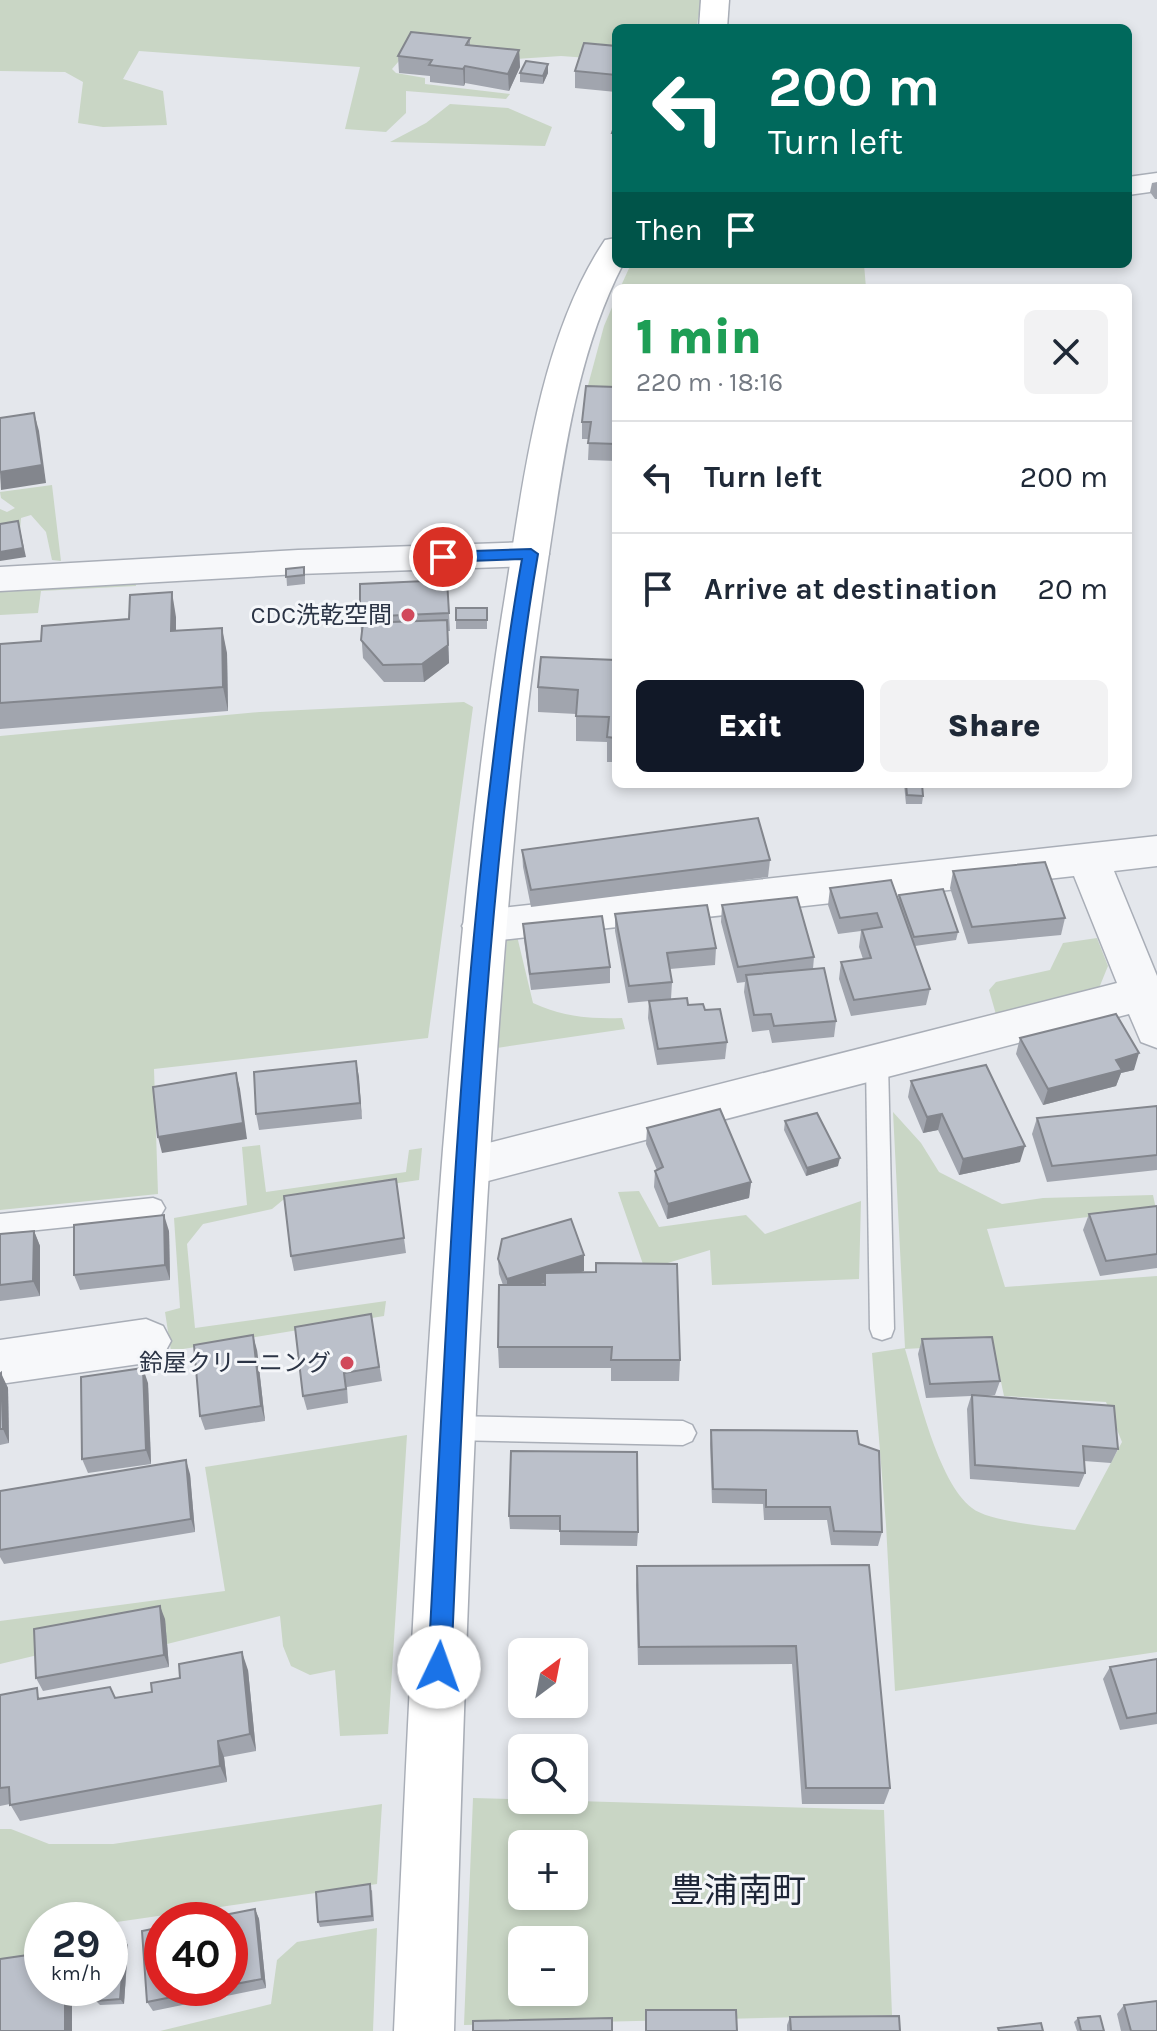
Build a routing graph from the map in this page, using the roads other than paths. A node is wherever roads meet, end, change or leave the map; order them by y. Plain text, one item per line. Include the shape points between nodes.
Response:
1 (715, 0) edge
2 (713, 24) edge
3 (1157, 182) edge
4 (1132, 185) edge
5 (612, 256) edge
6 (531, 554) junction
7 (0, 579) edge
8 (1157, 851) edge
9 (1089, 860) junction
10 (483, 926) junction
11 (1149, 1012) edge
12 (877, 1062) junction
13 (465, 1168) junction
14 (153, 1208) dead end
15 (0, 1224) edge
16 (882, 1329) dead end
17 (146, 1341) dead end
18 (0, 1362) edge
19 (452, 1428) junction
20 (683, 1433) dead end
21 (424, 2031) edge

1 - 2 street
3 - 4 street
5 - 6 street via 583,318 556,404
6 - 7 street
6 - 10 street via 515,638
8 - 9 street
9 - 10 street
9 - 11 street
10 - 13 street
11 - 12 street
12 - 13 street
12 - 16 lane
13 - 19 street
14 - 15 lane
17 - 18 street
19 - 20 lane
19 - 21 street

